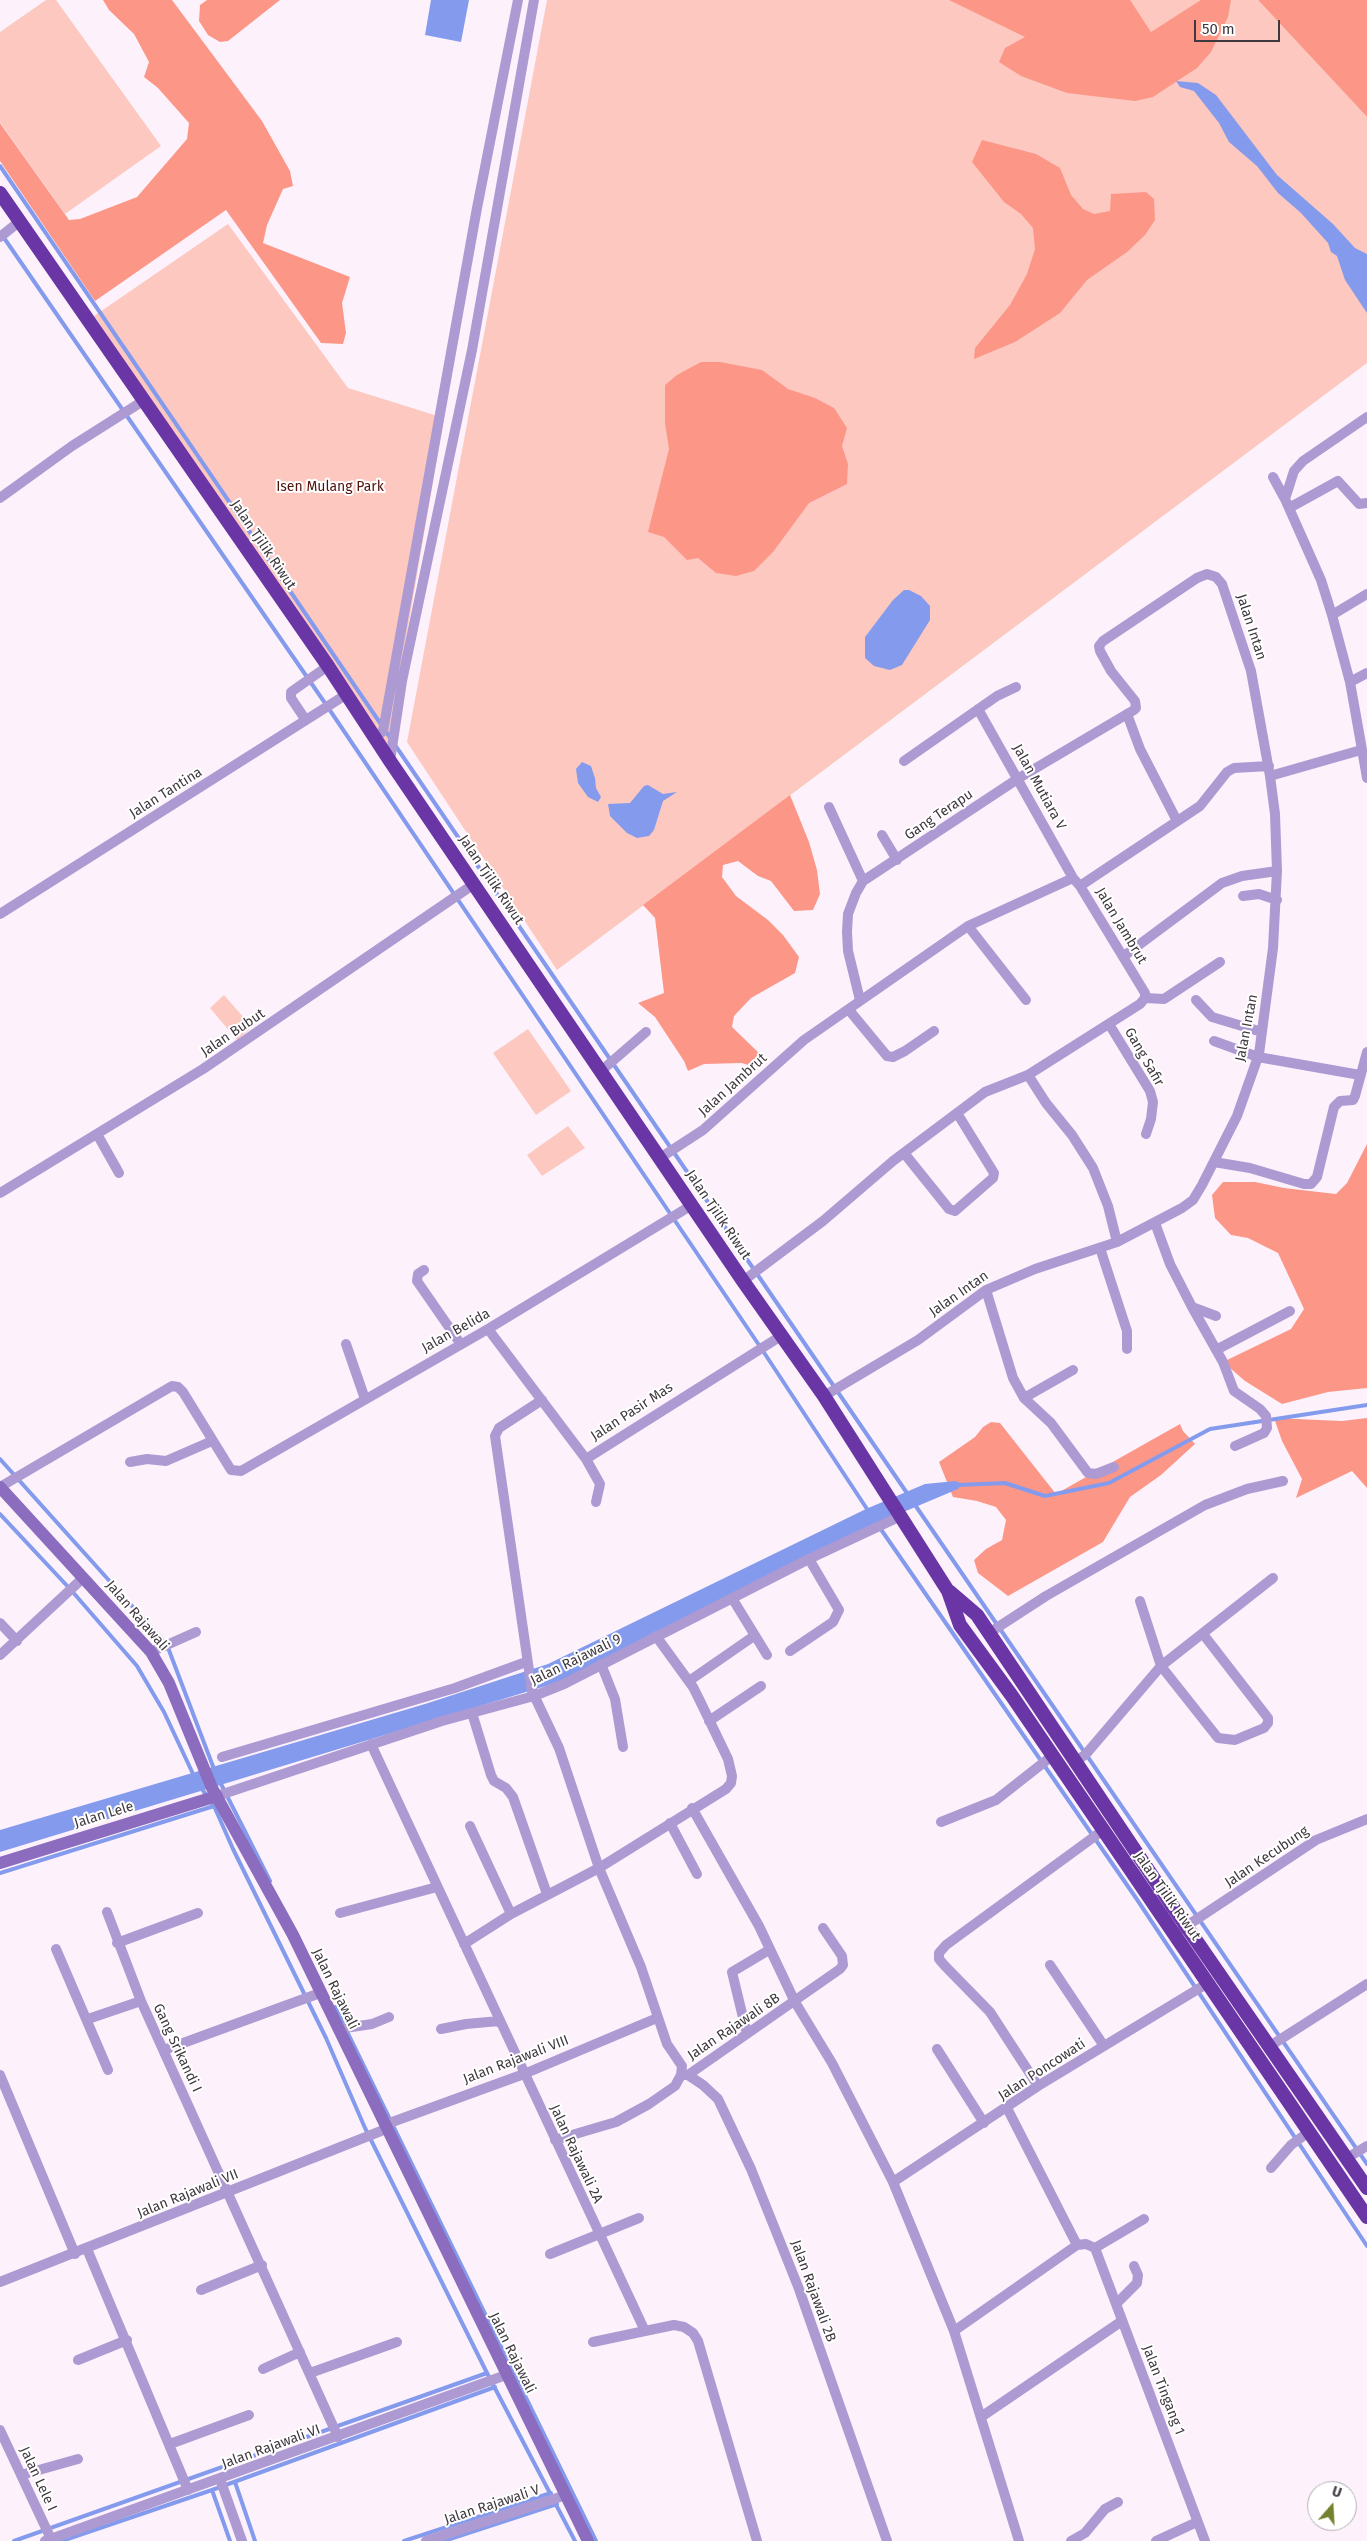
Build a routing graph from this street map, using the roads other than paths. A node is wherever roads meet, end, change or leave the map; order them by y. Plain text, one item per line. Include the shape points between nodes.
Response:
1 (518, 0) edge
2 (534, 0) edge
3 (0, 192) edge
4 (20, 221) junction
5 (0, 237) edge
6 (143, 401) junction
7 (1367, 417) edge
8 (1273, 477) dead end
9 (0, 498) edge
10 (1287, 503) junction
11 (1367, 503) edge
12 (1367, 594) edge
13 (1332, 615) junction
14 (328, 666) junction
15 (1367, 673) edge
16 (1350, 682) junction
17 (1016, 687) dead end
18 (347, 694) junction
19 (1136, 708) joint
20 (978, 709) junction
21 (1127, 714) junction
22 (305, 719) junction
23 (376, 738) junction
24 (1361, 750) junction
25 (390, 761) junction
26 (904, 761) dead end
27 (1270, 771) junction
28 (1019, 778) junction
29 (1367, 778) edge
30 (828, 808) dead end
31 (1177, 822) junction
32 (882, 835) dead end
33 (897, 860) junction
34 (1277, 871) junction
35 (863, 881) junction
36 (1077, 882) junction
37 (474, 884) junction
38 (1243, 896) dead end
39 (1277, 900) junction
40 (0, 914) edge
41 (968, 926) junction
42 (1124, 956) junction
43 (1220, 962) dead end
44 (1145, 998) junction
45 (860, 1000) junction
46 (1026, 1000) dead end
47 (1196, 1000) dead end
48 (849, 1010) junction
49 (1109, 1024) junction
50 (934, 1031) dead end
51 (646, 1032) dead end
52 (1262, 1032) junction
53 (1214, 1041) dead end
54 (1367, 1052) edge
55 (1258, 1057) junction
56 (601, 1071) junction
57 (1028, 1074) junction
58 (1360, 1075) junction
59 (958, 1113) junction
60 (97, 1134) junction
61 (1146, 1134) dead end
62 (904, 1153) junction
63 (660, 1158) junction
64 (1214, 1162) junction
65 (120, 1173) dead end
66 (0, 1193) edge
67 (692, 1206) junction
68 (1155, 1223) junction
69 (1117, 1242) junction
70 (1100, 1248) junction
71 (424, 1270) dead end
72 (743, 1281) junction
73 (986, 1290) junction
74 (1192, 1307) junction
75 (1290, 1311) dead end
76 (1216, 1316) dead end
77 (488, 1329) junction
78 (781, 1336) junction
79 (460, 1343) junction
80 (346, 1344) dead end
81 (1127, 1350) dead end
82 (1216, 1350) junction
83 (1073, 1370) dead end
84 (824, 1396) junction
85 (1024, 1398) junction
86 (365, 1399) junction
87 (542, 1400) junction
88 (212, 1441) junction
89 (1235, 1446) dead end
90 (586, 1459) junction
91 (130, 1462) dead end
92 (1114, 1467) dead end
93 (1283, 1481) dead end
94 (0, 1487) edge
95 (596, 1502) dead end
96 (901, 1516) junction
97 (809, 1559) junction
98 (83, 1578) junction
99 (1273, 1578) dead end
100 (948, 1591) junction
101 (732, 1598) junction
102 (1140, 1601) dead end
103 (0, 1623) edge
104 (196, 1632) dead end
105 (989, 1633) junction
106 (1203, 1634) junction
107 (656, 1636) junction
108 (754, 1636) junction
109 (16, 1641) junction
110 (790, 1651) dead end
111 (151, 1652) junction
112 (0, 1655) edge
113 (767, 1655) dead end
114 (601, 1664) junction
115 (527, 1666) junction
116 (1161, 1666) junction
117 (688, 1681) junction
118 (761, 1686) dead end
119 (533, 1694) junction
120 (472, 1713) junction
121 (709, 1721) junction
122 (371, 1744) junction
123 (623, 1747) dead end
124 (1052, 1756) junction
125 (222, 1757) dead end
126 (1075, 1762) junction
127 (215, 1792) junction
128 (692, 1808) junction
129 (1367, 1819) edge
130 (941, 1822) dead end
131 (670, 1823) junction
132 (470, 1826) dead end
133 (1102, 1831) junction
134 (0, 1863) edge
135 (599, 1868) junction
136 (696, 1874) dead end
137 (437, 1887) junction
138 (547, 1894) junction
139 (107, 1912) dead end
140 (198, 1913) dead end
141 (340, 1913) dead end
142 (511, 1914) junction
143 (1188, 1926) junction
144 (823, 1928) dead end
145 (1173, 1934) junction
146 (117, 1943) junction
147 (464, 1944) junction
148 (56, 1948) dead end
149 (769, 1950) junction
150 (1050, 1965) dead end
151 (1208, 1984) junction
152 (1367, 1984) edge
153 (311, 1996) junction
154 (141, 2001) junction
155 (795, 2002) junction
156 (390, 2017) dead end
157 (657, 2018) junction
158 (88, 2019) junction
159 (500, 2023) junction
160 (338, 2029) junction
161 (441, 2029) dead end
162 (747, 2034) junction
163 (1104, 2046) junction
164 (1270, 2046) junction
165 (937, 2049) dead end
166 (164, 2050) junction
167 (108, 2070) dead end
168 (524, 2074) junction
169 (0, 2075) edge
170 (684, 2075) junction
171 (1038, 2086) junction
172 (1007, 2108) junction
173 (984, 2123) junction
174 (385, 2127) junction
175 (1310, 2131) junction
176 (555, 2140) junction
177 (1367, 2146) edge
178 (1347, 2158) junction
179 (1272, 2168) dead end
180 (892, 2182) junction
181 (1367, 2188) edge
182 (228, 2193) junction
183 (1367, 2216) edge
184 (639, 2218) dead end
185 (1144, 2220) dead end
186 (599, 2235) junction
187 (1077, 2245) junction
188 (1095, 2248) junction
189 (87, 2249) junction
190 (75, 2254) junction
191 (550, 2254) dead end
192 (262, 2264) junction
193 (1134, 2266) dead end
194 (0, 2282) edge
195 (201, 2290) dead end
196 (1116, 2304) junction
197 (1122, 2320) junction
198 (645, 2331) junction
199 (954, 2331) junction
200 (126, 2340) junction
201 (397, 2342) dead end
202 (593, 2342) dead end
203 (300, 2352) junction
204 (78, 2360) dead end
205 (263, 2369) dead end
206 (310, 2373) junction
207 (497, 2379) junction
208 (249, 2415) dead end
209 (981, 2417) junction
210 (0, 2430) edge
211 (338, 2437) junction
212 (170, 2444) junction
213 (78, 2459) dead end
214 (22, 2475) junction
215 (220, 2480) junction
216 (188, 2490) junction
217 (558, 2498) junction
218 (1118, 2502) dead end
219 (1197, 2522) junction
220 (48, 2540) edge
221 (242, 2541) edge
222 (426, 2541) edge
223 (588, 2541) edge
224 (757, 2541) edge
225 (887, 2541) edge
226 (1020, 2541) edge
227 (1072, 2541) edge
228 (1156, 2541) edge
229 (1205, 2541) edge

1 - 23 street via 477,208 383,731
2 - 25 street via 472,350 402,681
3 - 4 highway, Jalan Tjilik Riwut
4 - 5 street
4 - 6 highway, Jalan Tjilik Riwut
6 - 9 street via 72,446
6 - 14 highway, Jalan Tjilik Riwut
7 - 10 street via 1304,460 1294,471
8 - 10 street
10 - 11 street via 1338,482 1359,504
10 - 13 street via 1321,580
12 - 13 street
13 - 16 street
14 - 18 highway, Jalan Tjilik Riwut
14 - 22 street via 292,692 291,698
15 - 16 street
16 - 24 street
17 - 20 street
18 - 22 street, Jalan Tantina
18 - 23 highway, Jalan Tjilik Riwut
19 - 21 street, Gang Terapu
19 - 27 street, Jalan Intan via 1135,701 1100,651 1103,641 1197,578 1207,574 1216,577 1222,584 1251,671
20 - 26 street
20 - 28 street, Jalan Mutiara V
21 - 28 street, Gang Terapu
21 - 31 street via 1140,749
22 - 40 street, Jalan Tantina
23 - 25 highway, Jalan Tjilik Riwut
24 - 27 street
24 - 29 street
25 - 37 highway, Jalan Tjilik Riwut
27 - 31 street via 1234,768 1227,772 1200,806
27 - 34 street, Jalan Intan
28 - 33 street, Gang Terapu
28 - 36 street, Jalan Mutiara V
30 - 35 street
31 - 36 street
32 - 33 street
33 - 35 street, Gang Terapu
34 - 39 street, Jalan Intan
34 - 42 street via 1242,876 1222,883
35 - 45 street via 848,914 847,932 848,951
36 - 41 street, Jalan Jambrut
36 - 42 street, Jalan Jambrut
37 - 56 highway, Jalan Tjilik Riwut
37 - 60 street, Jalan Bubut via 203,1070
38 - 39 street via 1259,894
39 - 52 street, Jalan Intan
41 - 45 street, Jalan Jambrut
41 - 46 street
42 - 44 street, Jalan Jambrut
43 - 44 street via 1164,999
44 - 49 street via 1130,1012
45 - 48 street, Jalan Jambrut
47 - 52 street via 1212,1017
48 - 50 street via 887,1056 893,1057
48 - 63 street, Jalan Jambrut via 804,1040 703,1130
49 - 57 street
49 - 61 street, Gang Safir via 1150,1091 1152,1110
51 - 56 street
52 - 55 street, Jalan Intan
53 - 55 street
54 - 58 street
55 - 58 street
55 - 64 street, Jalan Intan via 1237,1116
56 - 63 highway, Jalan Tjilik Riwut
57 - 59 street via 985,1092
57 - 69 street via 1093,1168 1108,1206
58 - 64 street via 1353,1100 1340,1100 1334,1107 1317,1177 1312,1184
59 - 62 street
59 - 62 street via 994,1173 993,1178 955,1211 949,1209
60 - 65 street
60 - 66 street, Jalan Bubut
62 - 72 street via 823,1221
63 - 67 highway, Jalan Tjilik Riwut
64 - 68 street, Jalan Intan via 1192,1200
67 - 72 highway, Jalan Tjilik Riwut
67 - 77 street, Jalan Belida
68 - 69 street, Jalan Intan
68 - 74 street via 1170,1264
69 - 70 street, Jalan Intan
70 - 73 street, Jalan Intan via 1035,1269
70 - 81 street via 1127,1331
71 - 79 street via 418,1274 417,1281
72 - 78 highway, Jalan Tjilik Riwut
73 - 84 street, Jalan Intan via 918,1340
73 - 85 street via 1013,1378
74 - 76 street
74 - 82 street
75 - 82 street
77 - 79 street, Jalan Belida
77 - 87 street, Jalan Pasir Mas
78 - 84 highway, Jalan Tjilik Riwut
78 - 90 street, Jalan Pasir Mas
79 - 86 street, Jalan Belida
80 - 86 street
82 - 89 street via 1237,1395 1260,1408 1267,1419 1264,1433
83 - 85 street
84 - 96 highway, Jalan Tjilik Riwut
85 - 92 street via 1051,1423 1088,1473 1096,1474
86 - 88 street, Jalan Belida via 241,1471 231,1470
87 - 90 street, Jalan Pasir Mas
87 - 115 street via 498,1428 495,1436
88 - 91 street via 166,1461 147,1459
88 - 94 street via 180,1389 169,1386
90 - 95 street via 600,1484
93 - 105 street via 1247,1489 1205,1505 1046,1596
94 - 98 main road, Jalan Rajawali
96 - 97 street, Jalan Rajawali 9
96 - 100 highway, Jalan Tjilik Riwut
97 - 101 street, Jalan Rajawali 9
97 - 110 street via 839,1610 833,1622
98 - 109 street
98 - 111 main road, Jalan Rajawali
99 - 106 street
100 - 105 highway, Jalan Tjilik Riwut via 977,1615
100 - 124 highway, Jalan Tjilik Riwut via 960,1625
101 - 107 street, Jalan Rajawali 9
101 - 108 street
102 - 116 street
103 - 109 street
104 - 111 street
105 - 126 highway, Jalan Tjilik Riwut
106 - 116 street
106 - 116 street via 1268,1718 1264,1728 1235,1740 1218,1738
107 - 114 street, Jalan Rajawali 9
107 - 117 street
108 - 113 street
108 - 117 street
109 - 112 street
111 - 127 main road, Jalan Rajawali via 170,1683
114 - 119 street, Jalan Rajawali 9
114 - 123 street via 615,1699
115 - 119 street
115 - 125 street
116 - 126 street via 1086,1754
117 - 121 street
118 - 121 street
119 - 120 street, Jalan Rajawali 9
119 - 135 street via 559,1748
120 - 122 street, Jalan Rajawali 9
120 - 138 street via 494,1781 513,1797
121 - 128 street via 728,1759 732,1776 726,1789
122 - 127 street, Jalan Rajawali 9
122 - 137 street, Jalan Rajawali 2A
124 - 130 street via 996,1800
124 - 133 highway, Jalan Tjilik Riwut
126 - 143 highway, Jalan Tjilik Riwut
127 - 134 main road, Jalan Lele
127 - 153 main road, Jalan Rajawali via 293,1935
128 - 131 street
128 - 149 street via 759,1926
129 - 143 street, Jalan Kecubung via 1316,1840
131 - 135 street
131 - 136 street
132 - 142 street
133 - 145 highway, Jalan Tjilik Riwut
133 - 171 street via 939,1953 939,1959 945,1966 990,2012
135 - 138 street
135 - 157 street via 641,1967
137 - 141 street
137 - 147 street, Jalan Rajawali 2A
138 - 142 street
139 - 146 street, Gang Srikandi I
140 - 146 street
142 - 147 street
143 - 145 street, Jalan Kecubung
143 - 164 highway, Jalan Tjilik Riwut
144 - 155 street, Jalan Rajawali 8B via 842,1956 843,1965
145 - 151 highway, Jalan Tjilik Riwut
146 - 154 street, Gang Srikandi I
147 - 159 street, Jalan Rajawali 2A
148 - 158 street
149 - 155 street
149 - 162 street via 732,1972
150 - 163 street
151 - 163 street, Jalan Poncowati
151 - 175 highway, Jalan Tjilik Riwut
152 - 164 street
153 - 160 main road, Jalan Rajawali
153 - 166 street
154 - 158 street
154 - 166 street, Gang Srikandi I
155 - 162 street, Jalan Rajawali 8B
155 - 180 street via 832,2063
156 - 160 street via 372,2024
157 - 168 street, Jalan Rajawali VIII
157 - 170 street
158 - 167 street
159 - 161 street
159 - 168 street, Jalan Rajawali 2A
160 - 174 main road, Jalan Rajawali
162 - 170 street, Jalan Rajawali 8B
163 - 171 street, Jalan Poncowati
164 - 178 highway, Jalan Tjilik Riwut
165 - 173 street
166 - 182 street, Gang Srikandi I
168 - 174 street, Jalan Rajawali VIII
168 - 176 street, Jalan Rajawali 2A
169 - 190 street
170 - 176 street, Jalan Rajawali 8B via 675,2086 649,2104 616,2122
170 - 225 street, Jalan Rajawali 2B via 703,2084 718,2099 751,2169 799,2288
171 - 172 street, Jalan Poncowati
172 - 173 street, Jalan Poncowati
172 - 187 street
173 - 180 street, Jalan Poncowati
174 - 182 street, Jalan Rajawali VII via 367,2138
174 - 207 main road, Jalan Rajawali
175 - 179 street via 1286,2150
175 - 183 highway, Jalan Tjilik Riwut
176 - 186 street, Jalan Rajawali 2A
177 - 178 street
178 - 181 highway, Jalan Tjilik Riwut
180 - 199 street
182 - 189 street, Jalan Rajawali VII
182 - 192 street, Gang Srikandi I
184 - 186 street
185 - 188 street
186 - 191 street
186 - 198 street, Jalan Rajawali 2A
187 - 188 street
187 - 199 street
188 - 196 street, Jalan Tingang 1
189 - 190 street, Jalan Rajawali VII
189 - 200 street
190 - 194 street, Jalan Rajawali VII
192 - 195 street
192 - 203 street, Gang Srikandi I
193 - 196 street via 1137,2283
196 - 197 street, Jalan Tingang 1
197 - 209 street
197 - 219 street, Jalan Tingang 1
198 - 202 street
198 - 224 street via 674,2325 693,2332 698,2341
199 - 209 street
200 - 204 street
200 - 212 street
201 - 206 street
203 - 205 street
203 - 206 street, Gang Srikandi I
206 - 211 street, Gang Srikandi I
207 - 211 street, Jalan Rajawali VI
207 - 217 main road, Jalan Rajawali
208 - 212 street
209 - 226 street
210 - 214 street, Jalan Lele I
211 - 215 street, Jalan Rajawali VI
212 - 216 street
213 - 214 street
214 - 220 street, Jalan Lele I
215 - 216 street, Jalan Rajawali VI
215 - 221 street
216 - 220 street, Jalan Rajawali VI
217 - 222 street, Jalan Rajawali V
217 - 223 main road, Jalan Rajawali
218 - 227 street via 1104,2509 1085,2533
219 - 228 street
219 - 229 street, Jalan Tingang 1

